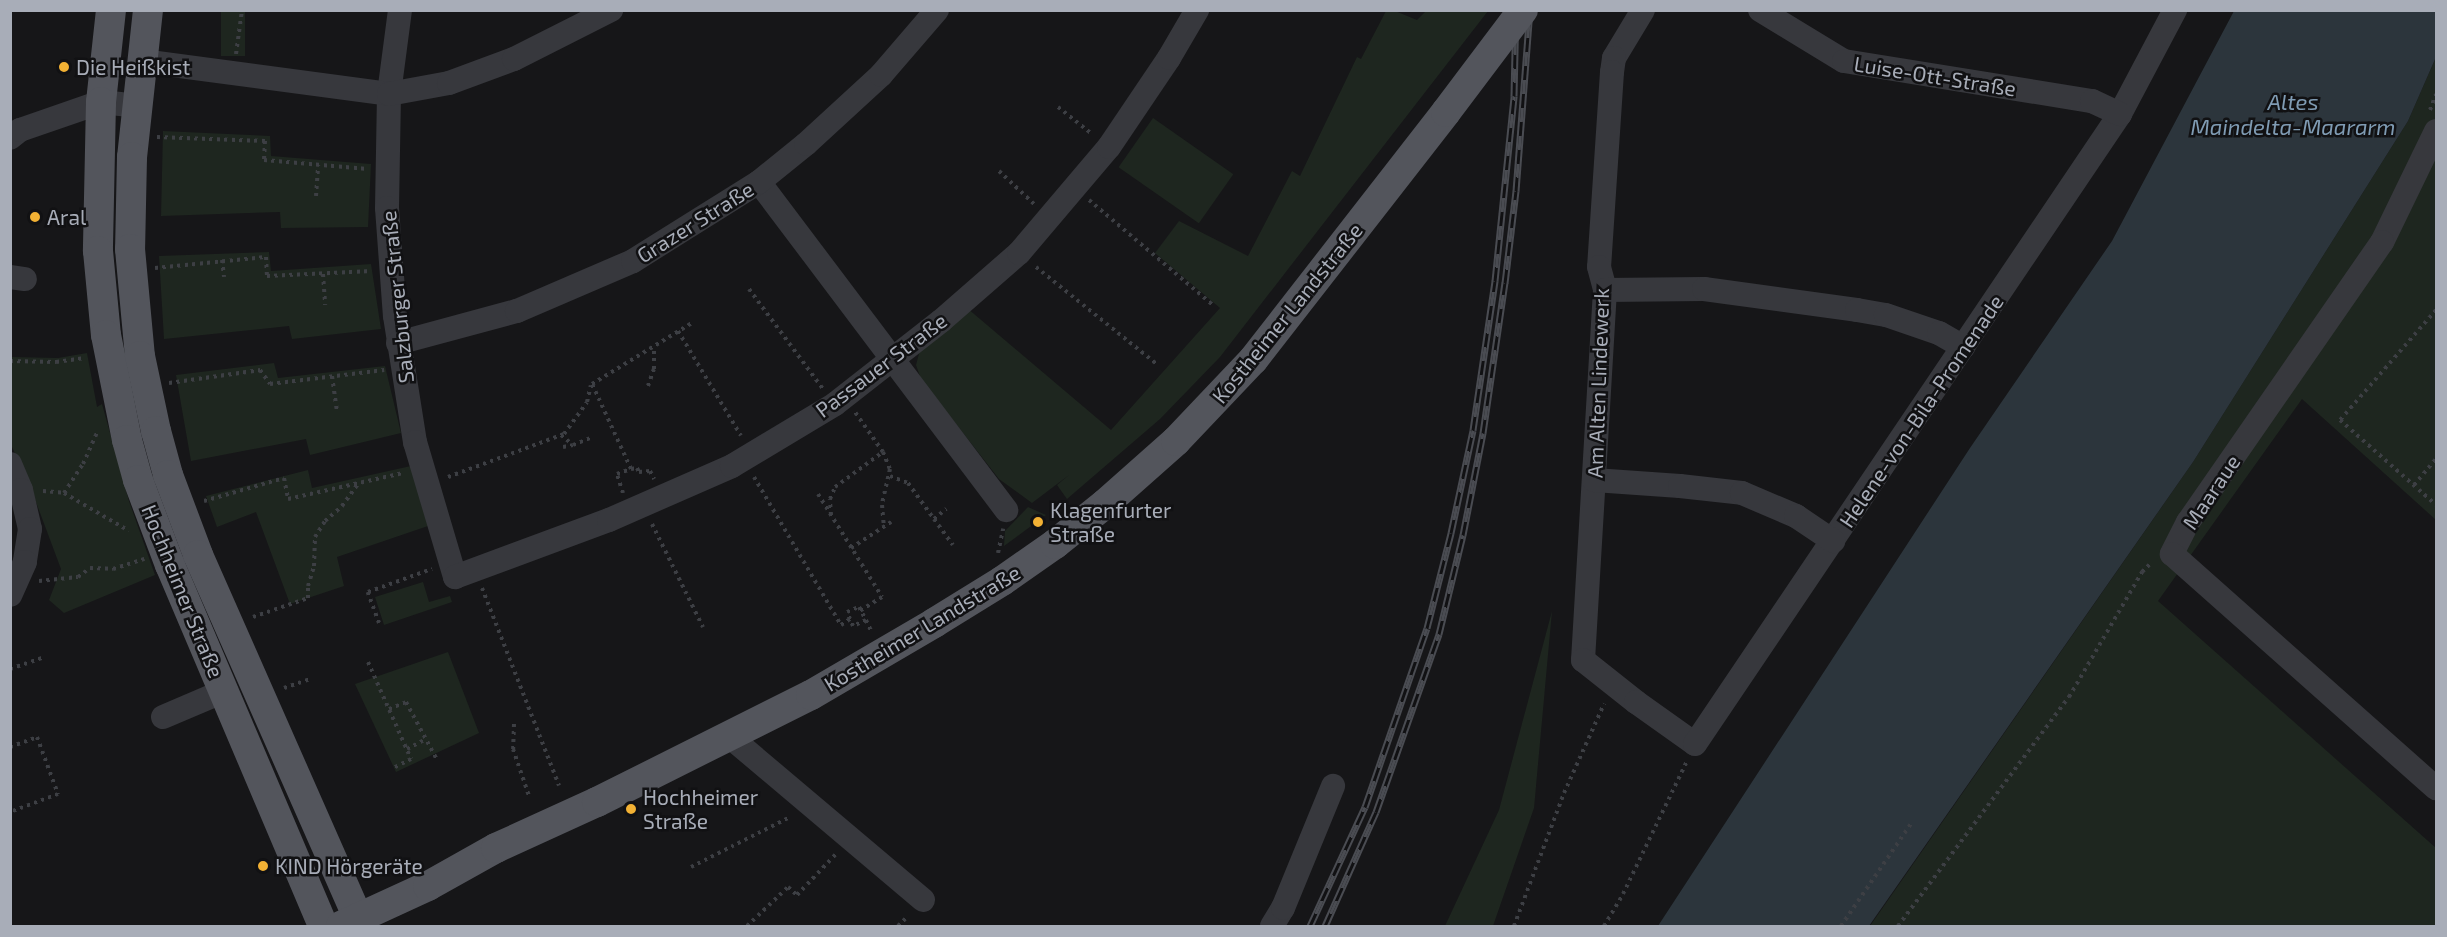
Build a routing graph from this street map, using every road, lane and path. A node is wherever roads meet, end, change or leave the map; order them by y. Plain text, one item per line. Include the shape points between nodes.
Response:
1 (111, 10) edge
2 (148, 10) edge
3 (242, 10) edge
4 (400, 10) edge
5 (611, 10) edge
6 (937, 10) edge
7 (1197, 10) edge
8 (1522, 10) edge
9 (1642, 10) edge
10 (1760, 10) edge
11 (2175, 10) edge
12 (142, 61) junction
13 (234, 73) junction
14 (389, 94) junction
15 (101, 102) junction
16 (137, 106) junction
17 (1058, 107) dead end
18 (2120, 114) junction
19 (2436, 131) edge
20 (156, 137) dead end
21 (10, 138) edge
22 (1109, 147) junction
23 (318, 165) junction
24 (388, 170) junction
25 (999, 171) dead end
26 (759, 182) junction
27 (1075, 188) junction
28 (316, 196) dead end
29 (1050, 219) junction
30 (130, 249) junction
31 (98, 251) junction
32 (1019, 253) junction
33 (222, 260) junction
34 (154, 268) dead end
35 (391, 270) junction
36 (323, 274) junction
37 (224, 277) dead end
38 (749, 289) dead end
39 (1605, 290) junction
40 (325, 304) dead end
41 (1213, 305) dead end
42 (2436, 310) edge
43 (692, 323) dead end
44 (678, 331) junction
45 (398, 343) junction
46 (654, 346) junction
47 (1963, 347) junction
48 (894, 357) junction
49 (85, 358) dead end
50 (10, 361) edge
51 (1158, 365) dead end
52 (402, 368) junction
53 (332, 376) junction
54 (592, 384) junction
55 (146, 386) junction
56 (648, 386) dead end
57 (839, 400) junction
58 (337, 413) dead end
59 (98, 433) dead end
60 (560, 435) junction
61 (593, 437) dead end
62 (573, 445) junction
63 (563, 447) dead end
64 (883, 452) junction
65 (748, 457) junction
66 (2436, 459) edge
67 (10, 464) edge
68 (890, 476) junction
69 (425, 477) junction
70 (1594, 480) junction
71 (359, 483) junction
72 (2414, 485) junction
73 (21, 490) junction
74 (64, 492) junction
75 (818, 494) dead end
76 (204, 501) dead end
77 (2436, 505) edge
78 (635, 508) junction
79 (946, 509) dead end
80 (1006, 510) joint
81 (831, 515) junction
82 (934, 519) junction
83 (891, 522) dead end
84 (884, 527) junction
85 (129, 531) dead end
86 (1833, 541) junction
87 (953, 545) dead end
88 (851, 548) junction
89 (2172, 554) junction
90 (996, 559) dead end
91 (144, 560) dead end
92 (460, 570) junction
93 (14, 589) edge
94 (861, 610) junction
95 (253, 617) dead end
96 (850, 619) junction
97 (866, 620) junction
98 (379, 623) dead end
99 (703, 627) dead end
100 (873, 634) dead end
101 (45, 657) dead end
102 (368, 662) dead end
103 (10, 669) edge
104 (310, 679) dead end
105 (1613, 684) junction
106 (284, 688) dead end
107 (224, 691) junction
108 (388, 709) junction
109 (163, 717) dead end
110 (514, 724) dead end
111 (729, 736) junction
112 (426, 739) junction
113 (1695, 744) junction
114 (10, 747) edge
115 (407, 749) junction
116 (436, 758) dead end
117 (391, 769) dead end
118 (559, 786) dead end
119 (1333, 786) dead end
120 (2436, 788) edge
121 (529, 796) dead end
122 (813, 806) junction
123 (10, 812) edge
124 (1913, 821) dead end
125 (851, 838) junction
126 (690, 867) dead end
127 (923, 900) dead end
128 (336, 920) edge
129 (747, 927) edge
130 (1272, 927) edge
131 (1514, 927) edge
132 (1604, 927) edge
133 (1841, 927) edge
134 (1898, 927) edge

1 - 15 main road, Hochheimer Straße
2 - 12 main road, Hochheimer Straße
3 - 13 path
4 - 14 street, Salzburger Straße
5 - 14 street via 514,59 448,84
6 - 26 street, Grazer Straße via 881,75
7 - 22 street, Passauer Straße
8 - 111 main road, Kostheimer Landstraße, bridge via 1253,360 1138,476 1002,581 862,666
9 - 39 street, Am Alten Lindewerk via 1614,58 1599,267
10 - 18 street, Luise-Ott-Straße via 1844,61 2092,101
11 - 18 street, Helene-von-Bila-Promenade
12 - 13 street
12 - 16 main road, Hochheimer Straße
13 - 14 street
14 - 24 street, Salzburger Straße
15 - 16 street
15 - 21 street via 20,130
15 - 31 main road, Hochheimer Straße
16 - 30 main road, Hochheimer Straße
17 - 22 path
18 - 47 street, Helene-von-Bila-Promenade
19 - 89 street, Maaraue via 2382,242 2188,522
20 - 23 path via 265,141 264,160
22 - 27 street, Passauer Straße
23 - 24 path
23 - 28 path
24 - 35 street, Salzburger Straße
25 - 29 path
26 - 45 street, Grazer Straße via 633,261 517,311
26 - 48 street
27 - 29 street, Passauer Straße
27 - 41 path
29 - 32 street, Passauer Straße
30 - 31 street
30 - 55 main road, Hochheimer Straße
31 - 107 main road, Hochheimer Straße via 109,355 135,470 170,565
32 - 48 street, Passauer Straße
32 - 51 path
33 - 34 path
33 - 36 path via 266,257 267,276
33 - 37 path
35 - 36 path
35 - 45 street, Salzburger Straße
36 - 40 path
38 - 57 path
39 - 47 street via 1704,289 1857,310 1886,315 1939,333
39 - 70 street, Am Alten Lindewerk
42 - 72 path via 2340,420
43 - 44 path
44 - 46 path
44 - 65 path
45 - 52 street, Salzburger Straße
46 - 54 path
46 - 56 path via 654,369
47 - 86 street, Helene-von-Bila-Promenade
48 - 57 street, Passauer Straße
48 - 80 street
49 - 50 path
52 - 53 path
52 - 69 street, Salzburger Straße
53 - 55 path via 270,384 260,370
53 - 58 path
54 - 60 path via 587,402
54 - 78 path via 631,469 617,474
55 - 128 main road, Hochheimer Straße via 168,475
57 - 64 path
57 - 65 street, Passauer Straße
59 - 74 path
60 - 62 path
60 - 69 path
61 - 62 path
62 - 63 path
64 - 68 path
64 - 81 path via 835,487 829,504
65 - 78 street, Passauer Straße
65 - 96 path via 841,625
66 - 72 path
67 - 73 street
68 - 82 path via 908,483
68 - 84 path via 882,505
69 - 71 path
69 - 92 street, Salzburger Straße
70 - 86 street via 1742,494 1796,516
70 - 105 street, Am Alten Lindewerk via 1583,660
71 - 76 path via 288,499 284,478
71 - 95 path via 315,537 308,598
72 - 77 path
73 - 74 path
73 - 93 street via 30,530 25,562
74 - 85 path
75 - 81 path
78 - 92 street, Passauer Straße
78 - 99 path
79 - 82 path
80 - 90 path
81 - 88 path
82 - 87 path
83 - 84 path
84 - 88 path
86 - 113 street, Helene-von-Bila-Promenade
88 - 94 path via 882,597
89 - 120 street, Maaraue
89 - 134 path via 2155,560 2142,572 2069,697
91 - 93 path via 113,568 90,568 78,577
92 - 98 path via 368,592
92 - 118 path via 502,632
94 - 96 path via 859,607 847,612
94 - 97 path
96 - 97 path via 853,626
97 - 100 path
101 - 103 path
102 - 108 path
104 - 106 path
105 - 113 street, Am Alten Lindewerk
105 - 131 path via 1564,793
107 - 109 street
107 - 128 main road, Hochheimer Straße
108 - 112 path via 406,702
108 - 115 path
110 - 121 path via 513,749
111 - 122 street
111 - 128 main road, Kostheimer Landstraße via 496,848 425,871
112 - 115 path
112 - 116 path
113 - 132 path
114 - 123 path via 37,737 58,794
115 - 117 path via 411,759
119 - 130 street
122 - 125 street
122 - 126 path
124 - 133 path
125 - 127 street
125 - 129 path via 796,895 788,887

